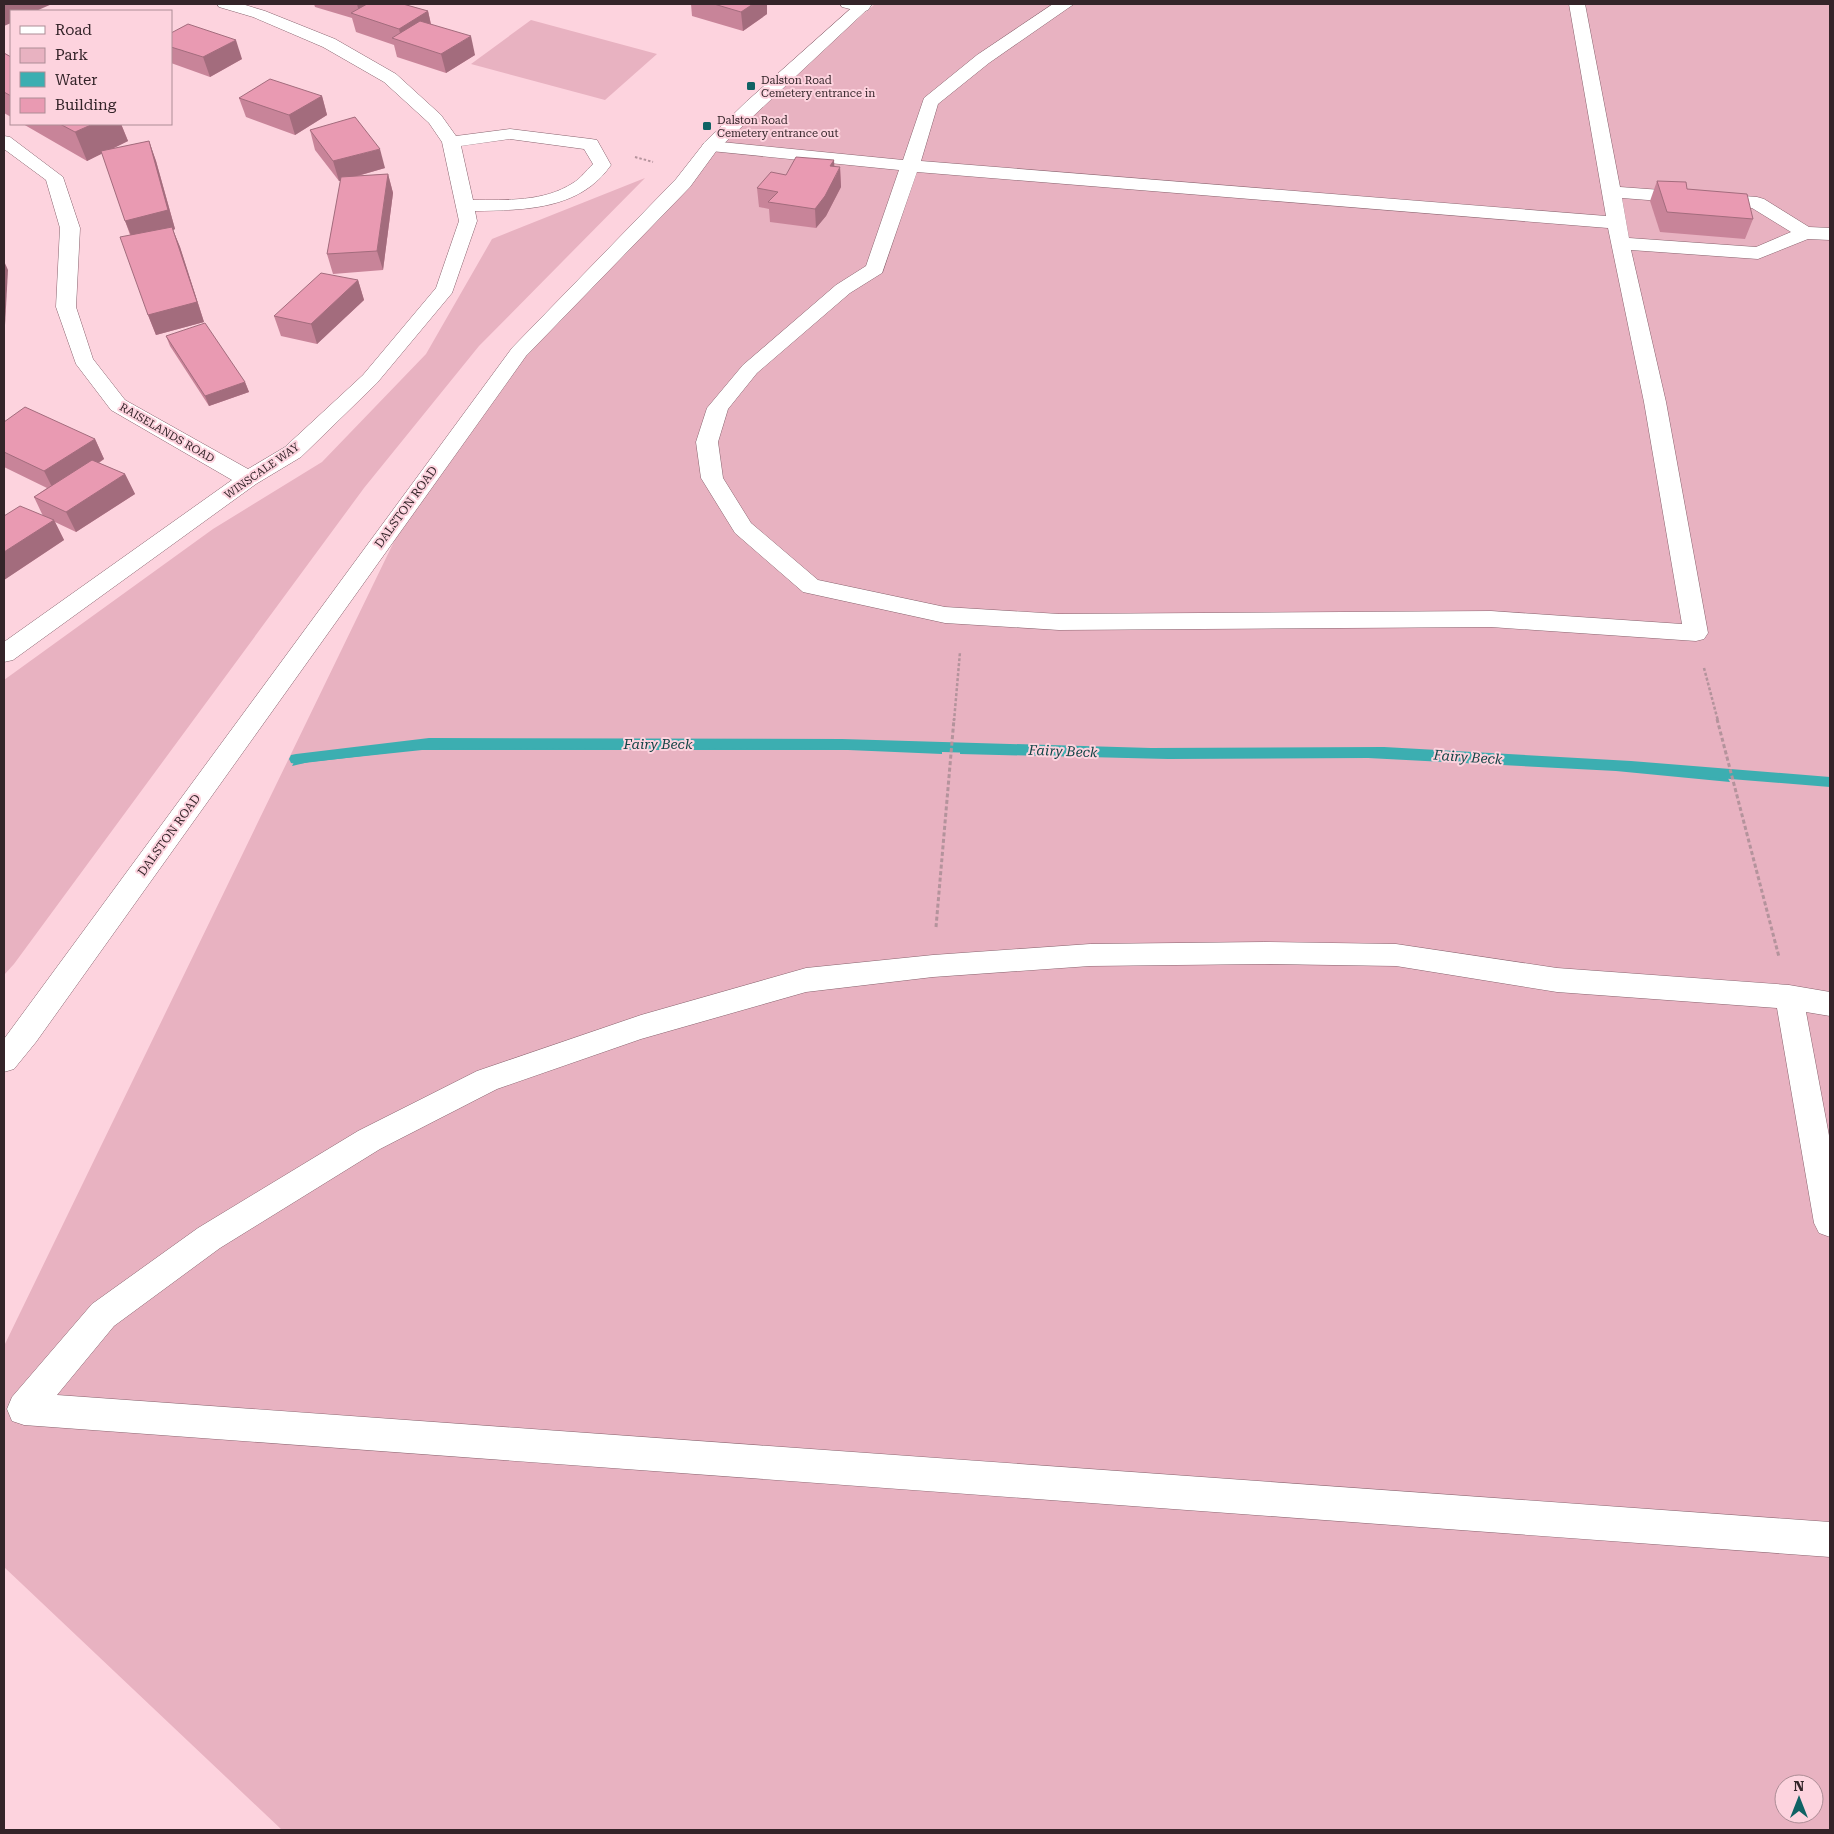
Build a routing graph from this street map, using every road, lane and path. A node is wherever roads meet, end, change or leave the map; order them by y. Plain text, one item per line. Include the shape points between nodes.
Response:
1 (225, 4) edge
2 (1066, 4) edge
3 (1577, 4) edge
4 (858, 5) edge
5 (4, 141) edge
6 (452, 142) junction
7 (711, 146) junction
8 (910, 166) junction
9 (1612, 192) junction
10 (466, 206) junction
11 (1804, 232) junction
12 (1618, 233) junction
13 (1830, 234) edge
14 (248, 480) junction
15 (963, 616) junction
16 (1696, 634) junction
17 (4, 654) edge
18 (933, 966) junction
19 (1788, 996) junction
20 (1830, 1004) edge
21 (4, 1060) edge
22 (1830, 1223) edge
23 (1830, 1540) edge

1 - 6 street, WINSCALE WAY via 259,14 329,43 390,78 435,119
2 - 8 street via 983,59 930,102
3 - 9 street
4 - 7 street, DALSTON ROAD
5 - 14 street, RAISELANDS ROAD via 54,177 70,228 66,307 83,360 118,405
6 - 10 street, WINSCALE WAY
6 - 10 street via 510,134 591,144 602,164 580,186 556,198
7 - 8 street
7 - 21 street, DALSTON ROAD via 683,183 519,352
8 - 12 street
8 - 15 street via 875,269 842,289 750,369 718,408 707,442 712,478 743,528 811,586 945,615
9 - 11 street via 1757,203
9 - 12 street
10 - 14 street, WINSCALE WAY via 468,221 445,289 370,378 293,452
11 - 12 street via 1758,253
11 - 13 street
12 - 16 street via 1655,402
14 - 17 street, WINSCALE WAY
15 - 16 street via 1059,622 1491,619
15 - 18 path
16 - 19 path
18 - 19 street via 1090,955 1396,955 1557,980
18 - 23 street via 806,980 641,1027 488,1080 370,1140 209,1238 103,1315 24,1409
19 - 20 street
19 - 22 street

